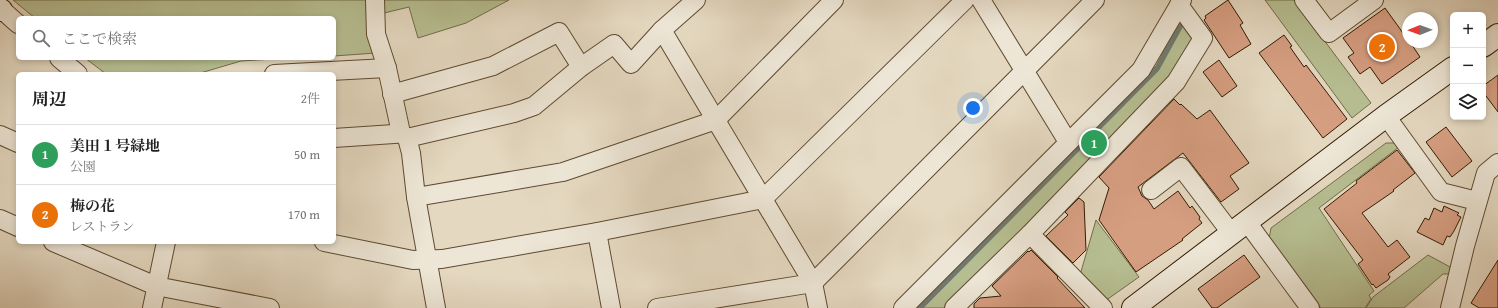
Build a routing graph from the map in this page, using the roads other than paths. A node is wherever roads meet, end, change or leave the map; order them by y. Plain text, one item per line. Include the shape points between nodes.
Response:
1 (375, 0) edge
2 (696, 0) edge
3 (834, 0) edge
4 (965, 0) edge
5 (981, 0) edge
6 (1095, 0) edge
7 (1304, 0) edge
8 (1374, 0) edge
9 (1180, 3) edge
10 (0, 9) edge
11 (16, 22) edge
12 (662, 30) junction
13 (1498, 35) edge
14 (1486, 44) edge
15 (61, 60) edge
16 (581, 67) junction
17 (387, 68) junction
18 (1025, 70) junction
19 (1450, 70) edge
20 (76, 72) edge
21 (312, 72) edge
22 (392, 94) junction
23 (1386, 116) junction
24 (716, 120) junction
25 (0, 135) edge
26 (404, 135) junction
27 (336, 138) edge
28 (16, 142) edge
29 (1068, 142) junction
30 (1498, 163) edge
31 (1151, 190) dead end
32 (416, 196) junction
33 (763, 199) junction
34 (1477, 201) junction
35 (0, 219) edge
36 (16, 226) edge
37 (1239, 228) junction
38 (598, 232) junction
39 (1030, 234) junction
40 (58, 244) edge
41 (166, 244) edge
42 (334, 244) edge
43 (428, 260) junction
44 (813, 283) junction
45 (156, 286) junction
46 (152, 308) edge
47 (270, 308) edge
48 (436, 308) edge
49 (612, 308) edge
50 (657, 308) edge
51 (818, 308) edge
52 (904, 308) edge
53 (954, 308) edge
54 (1103, 308) edge
55 (1133, 308) edge
56 (1310, 308) edge
57 (1450, 308) edge

1 - 17 street via 376,34
2 - 12 street
3 - 24 street
4 - 33 street
5 - 18 street
6 - 18 street
7 - 8 street via 1329,33
9 - 29 street via 1141,70
9 - 39 street via 1203,38 1176,82
10 - 11 street
12 - 16 street via 631,64 614,44
12 - 24 street
13 - 14 street
15 - 20 street
16 - 22 street via 559,32 493,66
16 - 26 street via 534,106 514,113
17 - 21 street
17 - 22 street
18 - 29 street
18 - 44 street
19 - 23 street
22 - 26 street
23 - 34 street via 1441,192
23 - 37 street
24 - 32 street via 563,172
24 - 33 street
25 - 28 street
26 - 27 street
26 - 32 street via 411,153
29 - 52 street
30 - 34 street via 1486,173
31 - 37 street via 1181,167
32 - 43 street
33 - 38 street
33 - 44 street
34 - 57 street
35 - 36 street
37 - 55 street
37 - 56 street
38 - 43 street
38 - 49 street
39 - 53 street
39 - 54 street
40 - 45 street
41 - 45 street
42 - 43 street via 413,260
43 - 48 street
44 - 50 street
44 - 51 street
45 - 46 street
45 - 47 street

